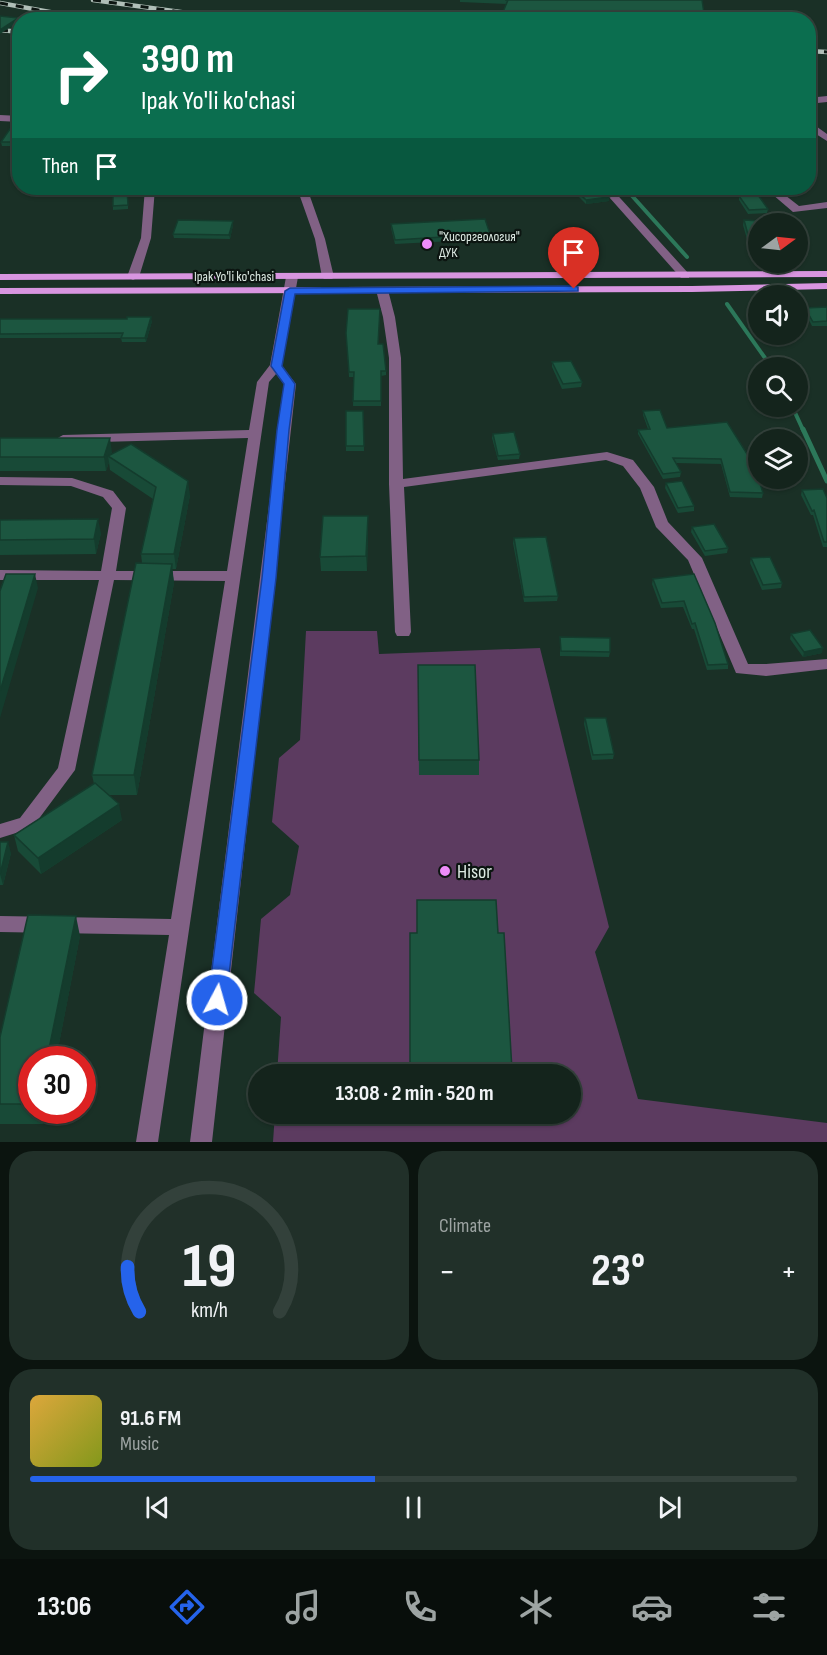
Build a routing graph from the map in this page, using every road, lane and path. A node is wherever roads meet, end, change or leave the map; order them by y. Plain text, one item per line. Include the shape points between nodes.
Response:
1 (149, 195) edge
2 (304, 195) edge
3 (612, 195) edge
4 (779, 195) edge
5 (827, 205) edge
6 (827, 274) edge
7 (685, 276) junction
8 (0, 277) edge
9 (133, 277) junction
10 (292, 277) junction
11 (328, 278) junction
12 (827, 286) edge
13 (382, 290) junction
14 (0, 291) edge
15 (290, 291) junction
16 (276, 366) junction
17 (256, 434) junction
18 (45, 439) edge
19 (0, 481) edge
20 (396, 484) junction
21 (0, 575) edge
22 (108, 575) junction
23 (232, 576) junction
24 (403, 632) dead end
25 (827, 664) edge
26 (0, 831) edge
27 (0, 925) edge
28 (179, 927) junction
29 (147, 1142) edge
30 (201, 1142) edge

1 - 9 street via 146,238
2 - 11 street
3 - 7 street
4 - 5 street via 797,210
6 - 7 main road, Ipak Yo'li ko'chasi
7 - 11 main road, Ipak Yo'li ko'chasi
8 - 9 main road, Ipak Yo'li ko'chasi
9 - 10 main road, Ipak Yo'li ko'chasi
10 - 11 main road, Ipak Yo'li ko'chasi
10 - 15 street
12 - 13 main road, Ipak Yo'li ko'chasi
13 - 15 main road, Ipak Yo'li ko'chasi
13 - 20 street via 395,358
14 - 15 main road, Ipak Yo'li ko'chasi
15 - 16 street
16 - 17 street via 263,382
16 - 30 street via 290,384
17 - 18 street
17 - 23 street
19 - 22 street via 72,482 108,494 119,508
20 - 24 street
20 - 25 street via 607,456 628,463 647,487 661,524 695,558 742,669
21 - 22 street
22 - 23 street
22 - 26 street via 66,770 26,823
23 - 28 street
27 - 28 street
28 - 29 street

